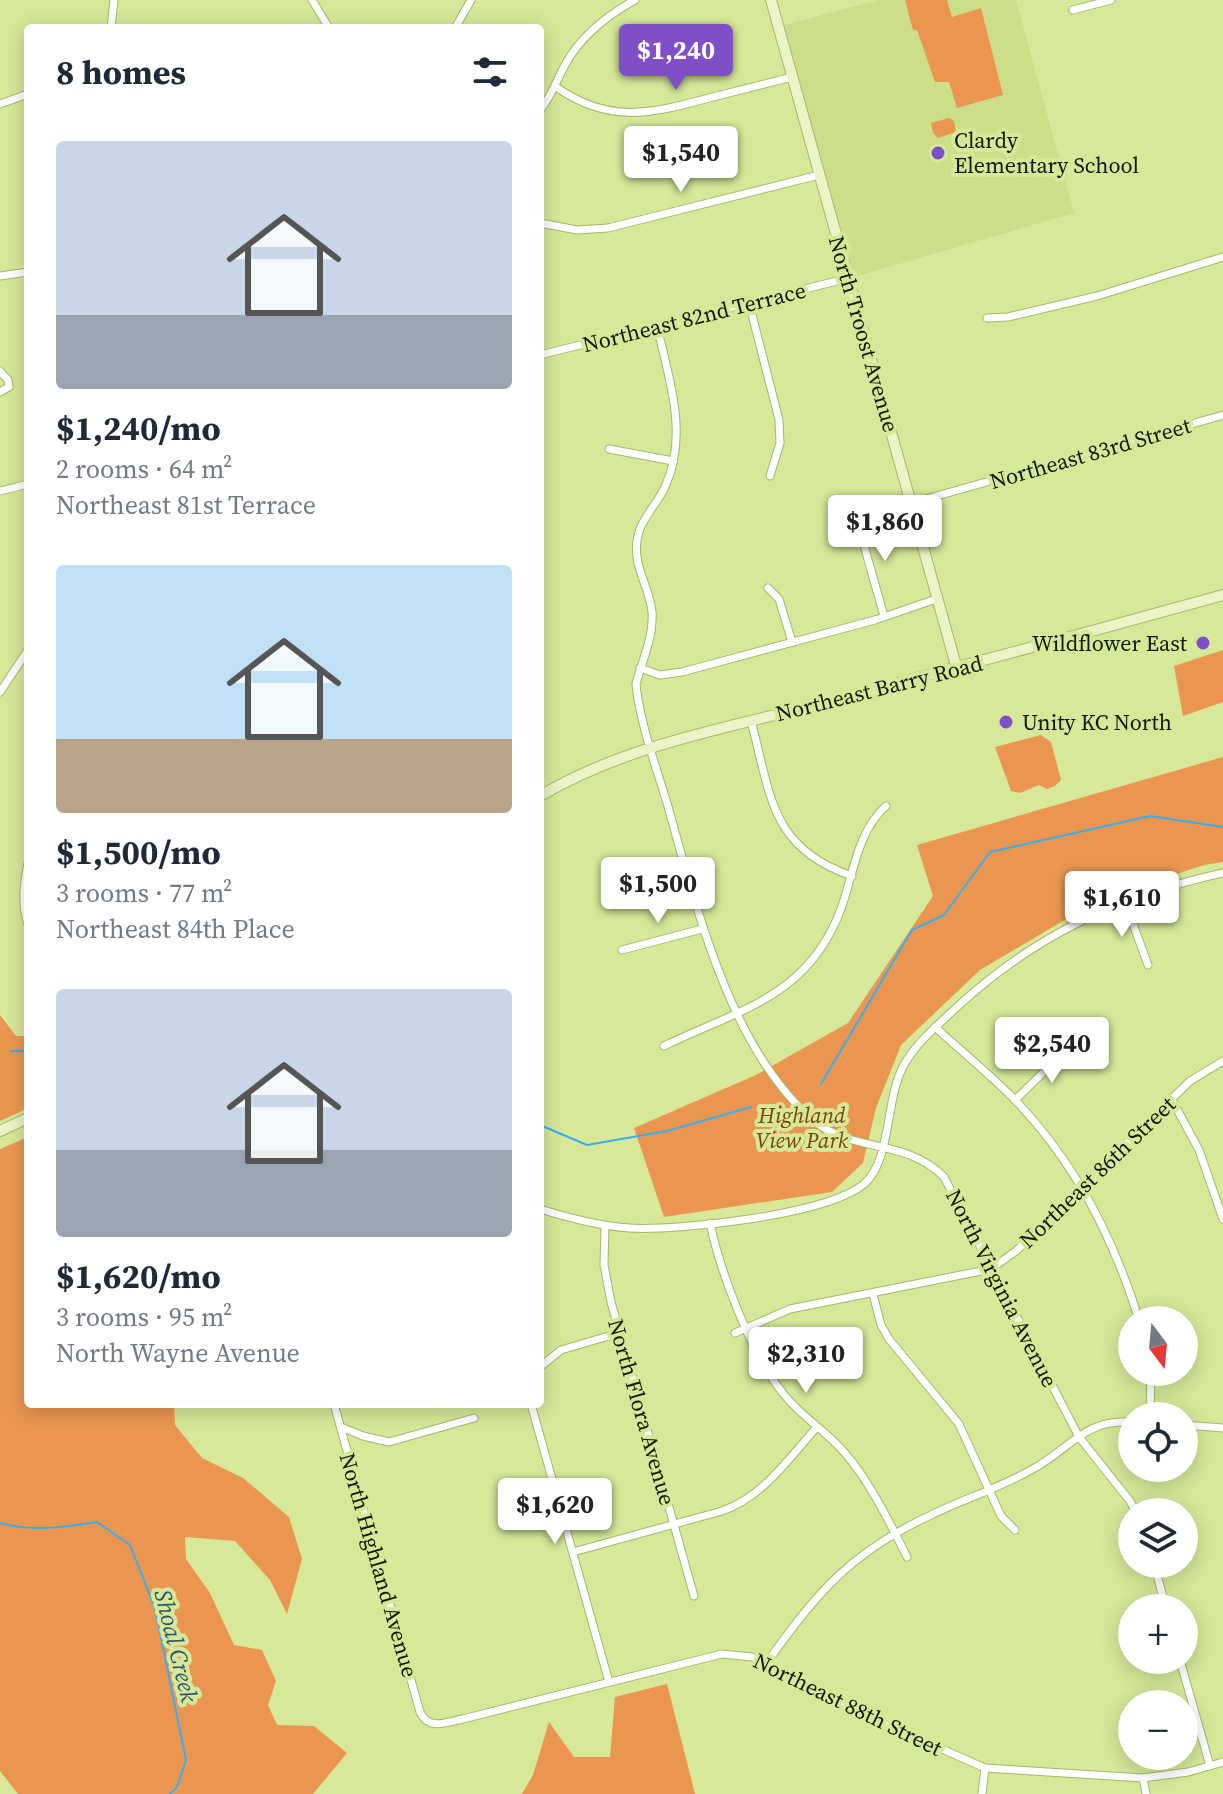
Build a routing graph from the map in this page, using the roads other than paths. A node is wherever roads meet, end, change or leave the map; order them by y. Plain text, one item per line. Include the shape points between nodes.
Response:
1 (114, 0) edge
2 (312, 0) edge
3 (471, 0) edge
4 (615, 0) edge
5 (635, 0) edge
6 (771, 0) edge
7 (1111, 0) edge
8 (620, 8) junction
9 (1073, 10) dead end
10 (111, 24) edge
11 (327, 24) edge
12 (457, 24) edge
13 (792, 77) junction
14 (556, 87) junction
15 (24, 95) edge
16 (0, 104) edge
17 (544, 104) edge
18 (819, 175) junction
19 (544, 224) edge
20 (1223, 257) edge
21 (24, 273) edge
22 (0, 276) edge
23 (849, 278) junction
24 (749, 303) junction
25 (987, 318) dead end
26 (657, 326) junction
27 (544, 354) edge
28 (0, 371) edge
29 (0, 392) edge
30 (1223, 415) edge
31 (609, 449) dead end
32 (673, 461) junction
33 (770, 476) dead end
34 (24, 485) edge
35 (0, 491) edge
36 (912, 503) junction
37 (856, 517) dead end
38 (768, 588) dead end
39 (1223, 595) edge
40 (936, 599) junction
41 (884, 616) junction
42 (792, 642) junction
43 (24, 656) edge
44 (640, 668) junction
45 (957, 669) junction
46 (0, 692) edge
47 (751, 721) junction
48 (651, 748) junction
49 (544, 794) edge
50 (886, 806) dead end
51 (1223, 873) edge
52 (852, 876) junction
53 (24, 887) edge
54 (1125, 902) junction
55 (24, 911) edge
56 (702, 929) junction
57 (622, 950) dead end
58 (1148, 965) dead end
59 (737, 1012) junction
60 (935, 1027) junction
61 (664, 1046) dead end
62 (1078, 1049) dead end
63 (1223, 1061) edge
64 (1171, 1098) junction
65 (1015, 1100) junction
66 (24, 1120) edge
67 (0, 1131) edge
68 (882, 1147) junction
69 (1081, 1187) junction
70 (544, 1210) edge
71 (1223, 1219) edge
72 (710, 1223) junction
73 (605, 1225) junction
74 (991, 1269) junction
75 (873, 1294) junction
76 (1134, 1306) edge
77 (747, 1328) junction
78 (619, 1333) junction
79 (735, 1333) dead end
80 (544, 1364) edge
81 (335, 1408) edge
82 (532, 1408) edge
83 (474, 1418) dead end
84 (1118, 1421) edge
85 (1198, 1426) edge
86 (341, 1427) junction
87 (817, 1427) junction
88 (1223, 1428) edge
89 (1079, 1437) junction
90 (990, 1490) junction
91 (1128, 1498) edge
92 (673, 1523) junction
93 (1015, 1530) dead end
94 (895, 1533) junction
95 (573, 1552) junction
96 (907, 1557) dead end
97 (694, 1596) dead end
98 (766, 1664) junction
99 (1184, 1674) edge
100 (609, 1682) junction
101 (428, 1723) joint
102 (1223, 1762) edge
103 (1210, 1766) junction
104 (985, 1768) junction
105 (1143, 1778) junction
106 (982, 1794) edge
107 (1146, 1794) edge

1 - 10 street
2 - 11 street
3 - 12 street
4 - 8 street
5 - 8 street
6 - 13 main road, North Troost Avenue
7 - 9 street
8 - 14 street via 579,46
13 - 14 street via 647,113 598,108 577,102
13 - 18 main road, North Troost Avenue
14 - 17 street
15 - 16 street
18 - 19 street via 608,228 577,230
18 - 23 main road, North Troost Avenue
20 - 25 street via 1097,296
21 - 22 street
23 - 24 street, Northeast 82nd Terrace
23 - 36 main road, North Troost Avenue
24 - 26 street, Northeast 82nd Terrace
24 - 33 street via 779,420 778,455
26 - 27 street, Northeast 82nd Terrace
26 - 32 street, North Virginia Avenue via 677,413
28 - 29 street via 9,387
30 - 36 street, Northeast 83rd Street
31 - 32 street
32 - 44 street, North Virginia Avenue via 637,542 638,567 652,611
34 - 35 street
36 - 40 main road, North Troost Avenue
37 - 41 street
38 - 42 street via 779,599
39 - 45 main road, Northeast Barry Road
40 - 41 street
40 - 45 main road, North Troost Avenue
41 - 42 street
42 - 44 street via 670,674
43 - 46 street
44 - 48 street, North Virginia Avenue via 637,693
45 - 47 main road, Northeast Barry Road
47 - 48 main road, Northeast Barry Road
47 - 52 street via 778,817 790,839 822,865
48 - 49 main road, Northeast Barry Road via 597,766
48 - 56 street, North Virginia Avenue
50 - 52 street via 868,825
51 - 54 street
52 - 59 street via 836,923 816,959 780,991
53 - 55 street
54 - 58 street
54 - 60 street via 1014,959
56 - 57 street
56 - 59 street, North Virginia Avenue
59 - 61 street
59 - 68 street, North Virginia Avenue via 761,1057 814,1121 839,1136
60 - 65 street
60 - 68 street via 903,1066
62 - 65 street via 1061,1055
63 - 64 street, Northeast 86th Street
64 - 69 street, Northeast 86th Street
64 - 71 street via 1199,1150
65 - 69 street
66 - 67 main road
68 - 72 street via 875,1172 848,1195 814,1207
68 - 74 street, North Virginia Avenue via 923,1159 944,1177
69 - 74 street, Northeast 86th Street
69 - 76 street via 1111,1240
70 - 73 street
72 - 73 street via 662,1229
72 - 77 street via 720,1266
73 - 78 street, North Flora Avenue via 604,1265
74 - 75 street, Northeast 86th Street
74 - 89 street, North Virginia Avenue
75 - 77 street, Northeast 86th Street via 790,1309
75 - 90 street via 889,1339 959,1424
77 - 79 street, Northeast 86th Street
77 - 87 street via 783,1394
78 - 80 street via 561,1350
78 - 92 street, North Flora Avenue
81 - 86 street, North Highland Avenue
82 - 95 street
83 - 86 street via 389,1442
84 - 89 street via 1097,1424
85 - 88 street
86 - 101 street, North Highland Avenue via 420,1712
87 - 92 street via 753,1496 722,1511
87 - 94 street via 853,1463
89 - 90 street via 1036,1468
89 - 91 street
90 - 93 street via 1001,1516
90 - 94 street
92 - 95 street
92 - 97 street, North Flora Avenue
94 - 96 street
94 - 98 street via 838,1574
95 - 100 street
98 - 100 street, Northeast 88th Street via 742,1654 722,1654
98 - 104 street, Northeast 88th Street
99 - 103 street
100 - 101 street, Northeast 88th Street
102 - 103 street, Northeast 88th Street
103 - 105 street, Northeast 88th Street
104 - 105 street, Northeast 88th Street
104 - 106 street
105 - 107 street

